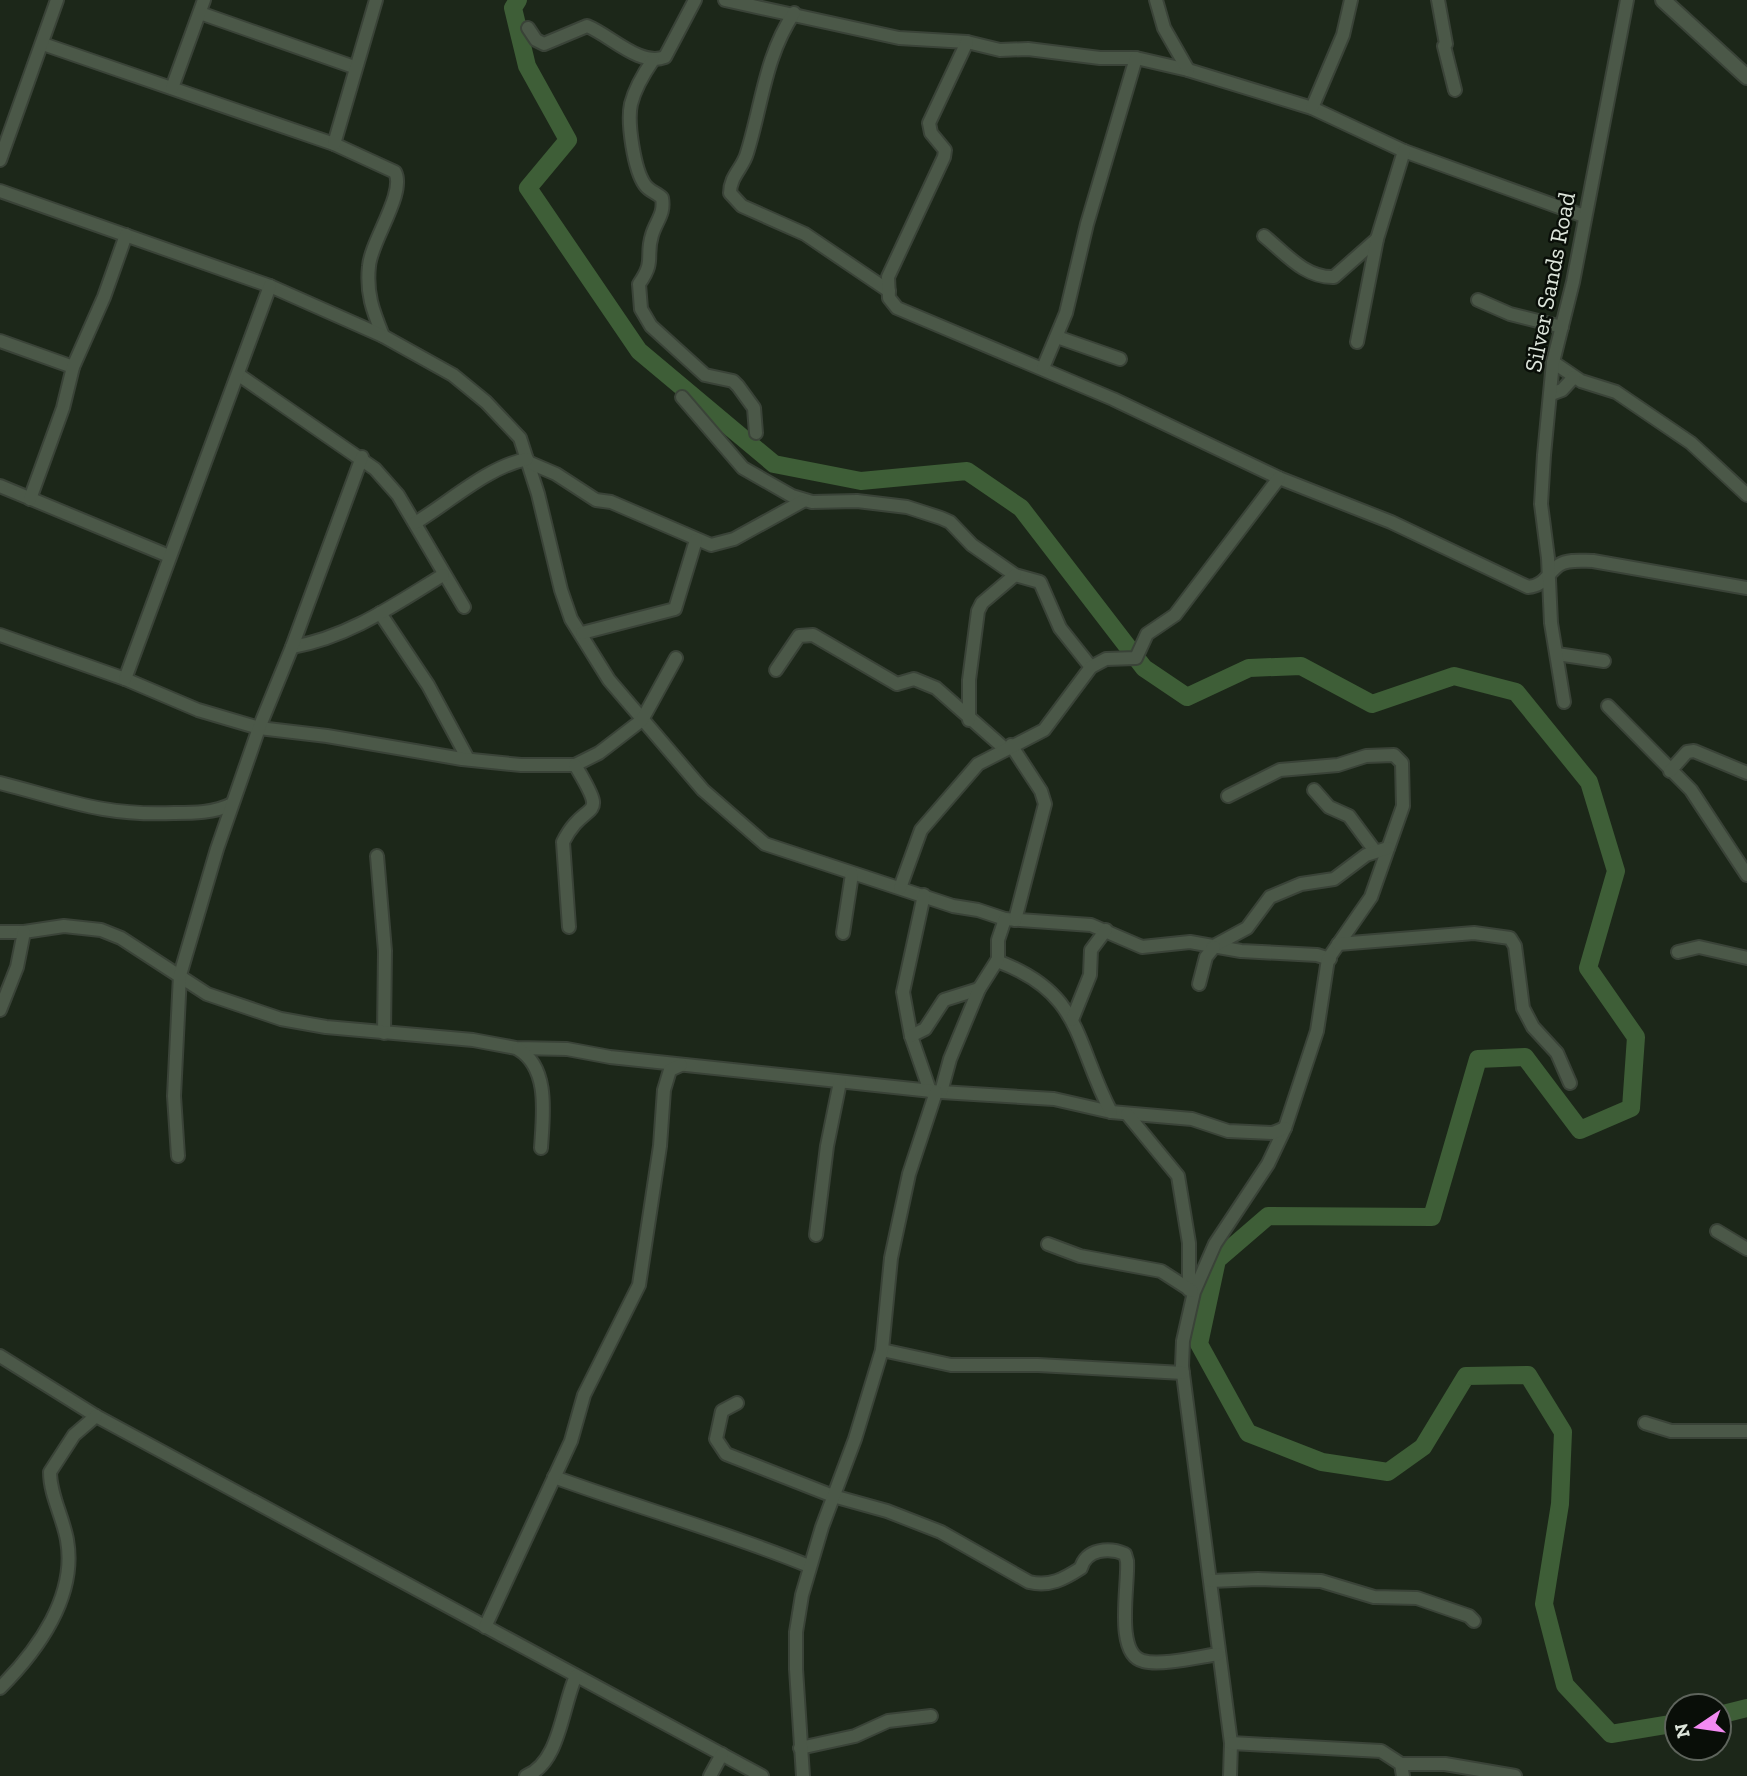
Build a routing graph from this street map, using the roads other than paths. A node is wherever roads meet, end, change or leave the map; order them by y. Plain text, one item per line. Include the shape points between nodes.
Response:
1 (57, 0) edge
2 (376, 0) edge
3 (695, 0) edge
4 (725, 0) edge
5 (1156, 0) edge
6 (1351, 0) edge
7 (1438, 0) edge
8 (1627, 0) edge
9 (1662, 0) edge
10 (202, 6) edge
11 (794, 13) junction
12 (528, 28) dead end
13 (967, 42) junction
14 (43, 44) junction
15 (1136, 58) junction
16 (653, 60) junction
17 (354, 67) junction
18 (1188, 70) junction
19 (1747, 76) edge
20 (172, 88) junction
21 (1455, 90) dead end
22 (1312, 108) junction
23 (334, 144) junction
24 (1404, 151) junction
25 (0, 160) edge
26 (0, 191) edge
27 (1584, 216) junction
28 (126, 235) junction
29 (1264, 236) dead end
30 (1377, 239) junction
31 (270, 286) junction
32 (889, 295) junction
33 (1478, 300) dead end
34 (1562, 327) junction
35 (383, 336) junction
36 (1057, 337) junction
37 (0, 341) edge
38 (1357, 342) dead end
39 (1120, 359) dead end
40 (1553, 362) junction
41 (73, 367) junction
42 (1043, 368) junction
43 (239, 375) junction
44 (1574, 377) junction
45 (1550, 394) junction
46 (682, 397) dead end
47 (756, 433) dead end
48 (362, 457) junction
49 (528, 461) junction
50 (1279, 478) junction
51 (1, 489) edge
52 (1747, 495) edge
53 (30, 499) junction
54 (803, 501) junction
55 (415, 523) junction
56 (696, 540) junction
57 (169, 556) junction
58 (443, 575) junction
59 (1015, 575) junction
60 (1550, 575) junction
61 (1747, 588) edge
62 (464, 607) dead end
63 (380, 613) junction
64 (582, 633) junction
65 (0, 635) edge
66 (292, 648) junction
67 (1557, 654) junction
68 (676, 658) dead end
69 (1604, 661) dead end
70 (1091, 667) junction
71 (776, 670) dead end
72 (125, 679) junction
73 (1564, 702) dead end
74 (1608, 706) dead end
75 (642, 720) junction
76 (970, 720) junction
77 (259, 728) junction
78 (1008, 746) junction
79 (468, 759) junction
80 (575, 765) junction
81 (1670, 771) junction
82 (1747, 773) edge
83 (0, 783) edge
84 (1314, 790) dead end
85 (1228, 796) dead end
86 (232, 804) junction
87 (1382, 849) junction
88 (377, 856) dead end
89 (852, 874) junction
90 (1747, 875) edge
91 (900, 888) junction
92 (924, 895) junction
93 (1010, 919) junction
94 (569, 927) dead end
95 (1106, 930) junction
96 (0, 932) edge
97 (24, 932) junction
98 (843, 933) dead end
99 (1338, 944) junction
100 (1213, 947) junction
101 (1678, 952) dead end
102 (1747, 958) edge
103 (1330, 959) junction
104 (997, 961) junction
105 (180, 975) junction
106 (1199, 984) dead end
107 (979, 989) junction
108 (0, 1010) edge
109 (1072, 1020) junction
110 (384, 1033) junction
111 (911, 1036) junction
112 (516, 1048) junction
113 (684, 1064) junction
114 (840, 1082) junction
115 (1570, 1083) dead end
116 (936, 1092) junction
117 (1111, 1112) junction
118 (1127, 1114) junction
119 (1285, 1128) junction
120 (541, 1148) dead end
121 (178, 1157) dead end
122 (1717, 1231) dead end
123 (816, 1236) dead end
124 (1048, 1244) dead end
125 (1747, 1249) edge
126 (1192, 1291) junction
127 (882, 1350) junction
128 (0, 1356) edge
129 (1184, 1373) junction
130 (737, 1402) dead end
131 (96, 1416) junction
132 (1645, 1423) dead end
133 (1747, 1431) edge
134 (554, 1477) junction
135 (833, 1496) junction
136 (809, 1566) junction
137 (1211, 1581) junction
138 (1474, 1621) dead end
139 (485, 1628) junction
140 (1218, 1654) junction
141 (576, 1676) junction
142 (0, 1688) edge
143 (931, 1716) dead end
144 (1231, 1743) junction
145 (800, 1748) junction
146 (722, 1754) junction
147 (1402, 1770) edge
148 (526, 1776) edge
149 (710, 1776) edge
150 (762, 1776) edge
151 (803, 1776) edge
152 (1230, 1776) edge
153 (1515, 1776) edge

1 - 14 street
2 - 17 street
3 - 16 street via 665,57
4 - 11 street
5 - 18 street via 1164,28
6 - 22 street via 1343,36
7 - 21 street
8 - 27 street, Silver Sands Road
9 - 19 street
10 - 17 street
10 - 20 street
11 - 13 street via 899,38
11 - 32 street via 772,52 747,152 730,193 741,206 805,234
12 - 16 street via 544,44 587,26
13 - 15 street via 1000,50
13 - 32 street via 929,122 930,133 945,150 944,158 888,277
14 - 20 street
14 - 25 street
15 - 18 street
15 - 36 street
16 - 47 street via 630,111 642,180 662,198 664,209 651,237 648,272 639,284 641,309 651,326 705,376 738,386 750,399
17 - 23 street
18 - 22 street
20 - 23 street
22 - 24 street
23 - 35 street via 387,166 398,177 368,268 368,298
24 - 27 street
24 - 30 street
26 - 28 street
27 - 34 street, Silver Sands Road
28 - 31 street
28 - 41 street
29 - 30 street via 1305,271 1326,277 1334,277
30 - 38 street
31 - 35 street
31 - 43 street
32 - 42 street via 897,308
33 - 34 street via 1510,314
34 - 40 street, Silver Sands Road
35 - 49 street via 453,374 486,402 520,438
36 - 39 street
36 - 42 street
37 - 41 street
40 - 44 street
40 - 45 street, Silver Sands Road
41 - 53 street
42 - 50 street
43 - 48 street
43 - 57 street
44 - 45 street via 1562,390
44 - 52 street via 1616,392 1691,443
45 - 60 street, Silver Sands Road via 1541,504
46 - 54 street via 743,468
48 - 55 street via 398,495
48 - 66 street
49 - 55 street via 498,470
49 - 56 street via 596,500 611,502
49 - 64 street via 566,608
50 - 60 street via 1391,522 1528,587 1538,586
50 - 70 street via 1175,615 1147,634 1136,658 1106,659
51 - 53 street
53 - 57 street
54 - 56 street via 725,543
54 - 59 street via 875,503 941,518
55 - 58 street
56 - 64 street via 675,609
57 - 72 street
58 - 62 street
58 - 63 street
59 - 70 street via 1040,582 1060,628
59 - 76 street via 978,611 968,680
60 - 61 street via 1568,561 1593,561
60 - 67 street, Silver Sands Road
63 - 66 street via 334,638
63 - 79 street via 428,685
64 - 75 street via 609,681
65 - 72 street
66 - 77 street
67 - 69 street
67 - 73 street, Silver Sands Road
68 - 75 street
70 - 78 street via 1044,730
71 - 76 street via 793,642 810,634 897,684 922,680
72 - 77 street via 198,710
74 - 81 street
75 - 80 street
75 - 89 street via 703,790 753,836 783,852
76 - 78 street
77 - 79 street
77 - 86 street
78 - 91 street via 978,764 921,830
78 - 93 street via 1041,791 1045,804
79 - 80 street
80 - 94 street via 594,803 563,842
81 - 82 street via 1687,752 1694,751
81 - 90 street via 1691,790
83 - 86 street via 66,803 125,814 201,812
84 - 87 street
85 - 87 street via 1280,770 1394,755 1402,763 1403,806
86 - 105 street
87 - 99 street via 1371,897
87 - 100 street via 1340,876 1301,884 1270,897 1247,928
88 - 110 street via 385,951
89 - 91 street
89 - 98 street
91 - 92 street
92 - 93 street
92 - 111 street via 903,992
93 - 95 street via 1081,923
93 - 104 street via 998,940
95 - 100 street via 1142,947 1190,942
95 - 109 street via 1091,950 1090,975
96 - 97 street
97 - 105 street via 64,926 101,930
97 - 108 street via 17,967
99 - 103 street
99 - 115 street via 1474,933 1510,938 1523,1008 1557,1053
100 - 103 street
100 - 106 street
101 - 102 street via 1699,947
103 - 119 street via 1317,1031
104 - 107 street
104 - 109 street via 1044,985
105 - 110 street via 207,994 250,1011
105 - 121 street via 174,1096
107 - 111 street via 944,1000 925,1029
107 - 116 street
109 - 117 street
110 - 112 street
111 - 116 street
112 - 113 street via 567,1049
112 - 120 street via 529,1056 539,1075
113 - 114 street
113 - 134 street via 670,1070 664,1090 639,1285 584,1395 571,1441
114 - 116 street
114 - 123 street
116 - 117 street via 1054,1099
116 - 127 street via 909,1174 891,1258
117 - 118 street
118 - 119 street via 1192,1119 1228,1131 1273,1133
118 - 126 street via 1178,1176
119 - 126 street
122 - 125 street
124 - 126 street via 1080,1256 1161,1271
126 - 129 street via 1183,1341
127 - 129 street via 951,1365
127 - 135 street
128 - 131 street
129 - 137 street
130 - 135 street via 722,1411 716,1439 721,1450
131 - 139 street
131 - 142 street via 74,1435 50,1472 67,1541 65,1590 54,1618
132 - 133 street via 1671,1431
134 - 136 street via 741,1538
134 - 139 street
135 - 136 street
135 - 140 street via 941,1532 1040,1585 1064,1579 1094,1551 1125,1554 1125,1620 1128,1649 1134,1657 1153,1662
136 - 145 street via 796,1632
137 - 138 street via 1321,1581 1374,1597 1418,1598
137 - 140 street
139 - 141 street
140 - 144 street
141 - 146 street
141 - 148 street via 548,1756 536,1772
143 - 145 street via 888,1721 855,1735
144 - 147 street via 1370,1749 1381,1751
144 - 152 street
145 - 151 street
146 - 149 street
146 - 150 street
147 - 153 street via 1445,1764

